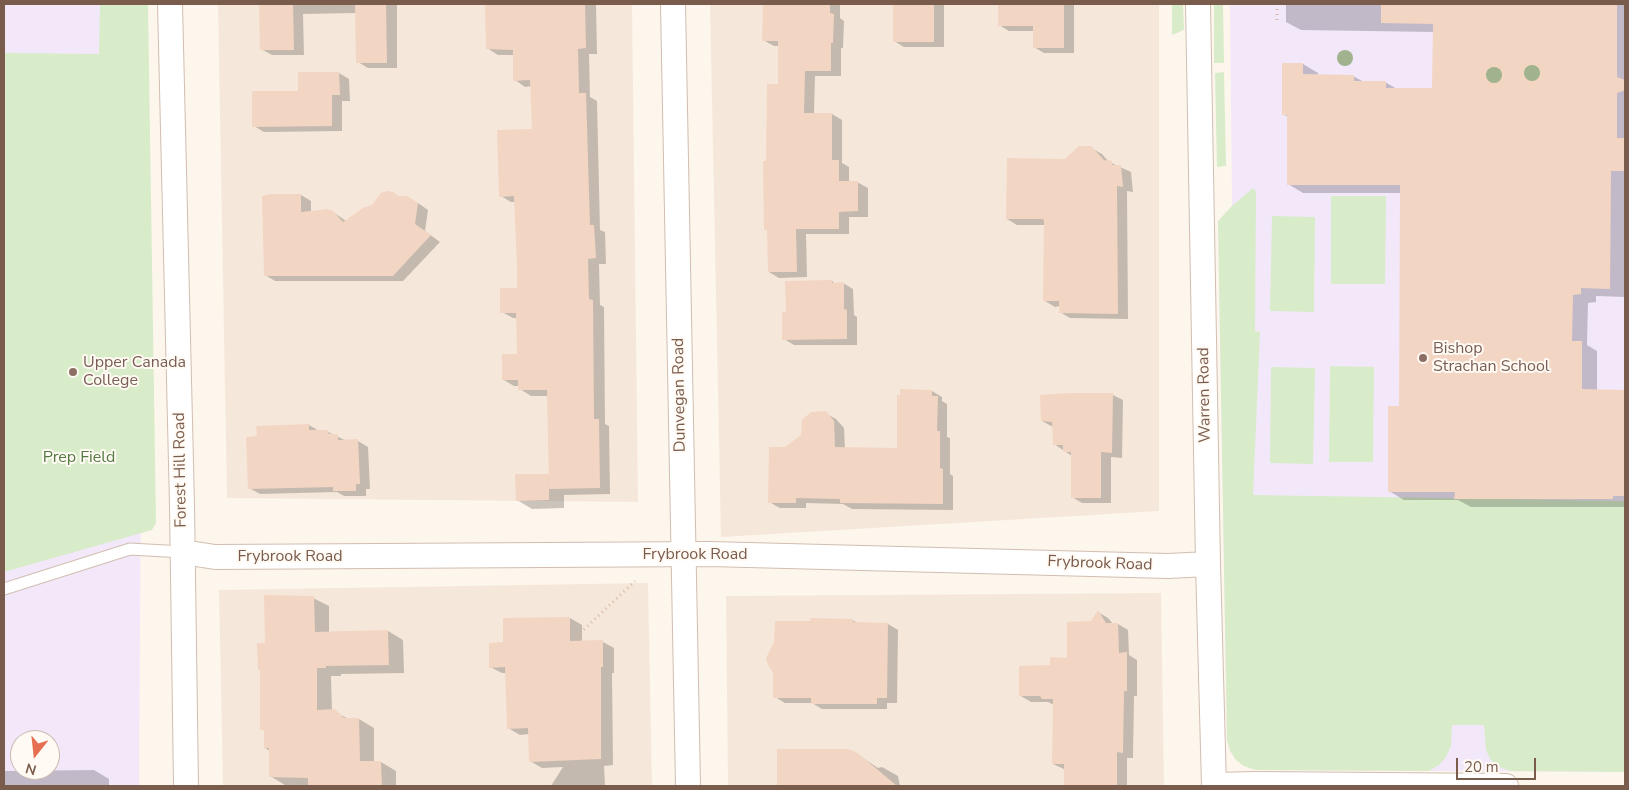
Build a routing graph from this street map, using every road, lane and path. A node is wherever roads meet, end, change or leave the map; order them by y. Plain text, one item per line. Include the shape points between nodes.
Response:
1 (170, 4) edge
2 (673, 4) edge
3 (1198, 4) edge
4 (1277, 4) edge
5 (1277, 24) dead end
6 (183, 552) junction
7 (683, 554) junction
8 (1208, 564) junction
9 (636, 580) dead end
10 (4, 589) edge
11 (579, 640) dead end
12 (186, 786) edge
13 (688, 786) edge
14 (1214, 786) edge
15 (1506, 786) edge

1 - 6 street, Forest Hill Road
2 - 7 street, Dunvegan Road
3 - 8 street, Warren Road
4 - 5 path
6 - 7 street, Frybrook Road via 215,557
6 - 10 lane via 130,549
6 - 12 street, Forest Hill Road
7 - 8 street, Frybrook Road via 1168,566
7 - 13 street, Dunvegan Road
8 - 14 street, Warren Road
9 - 11 path via 576,637
14 - 15 street

